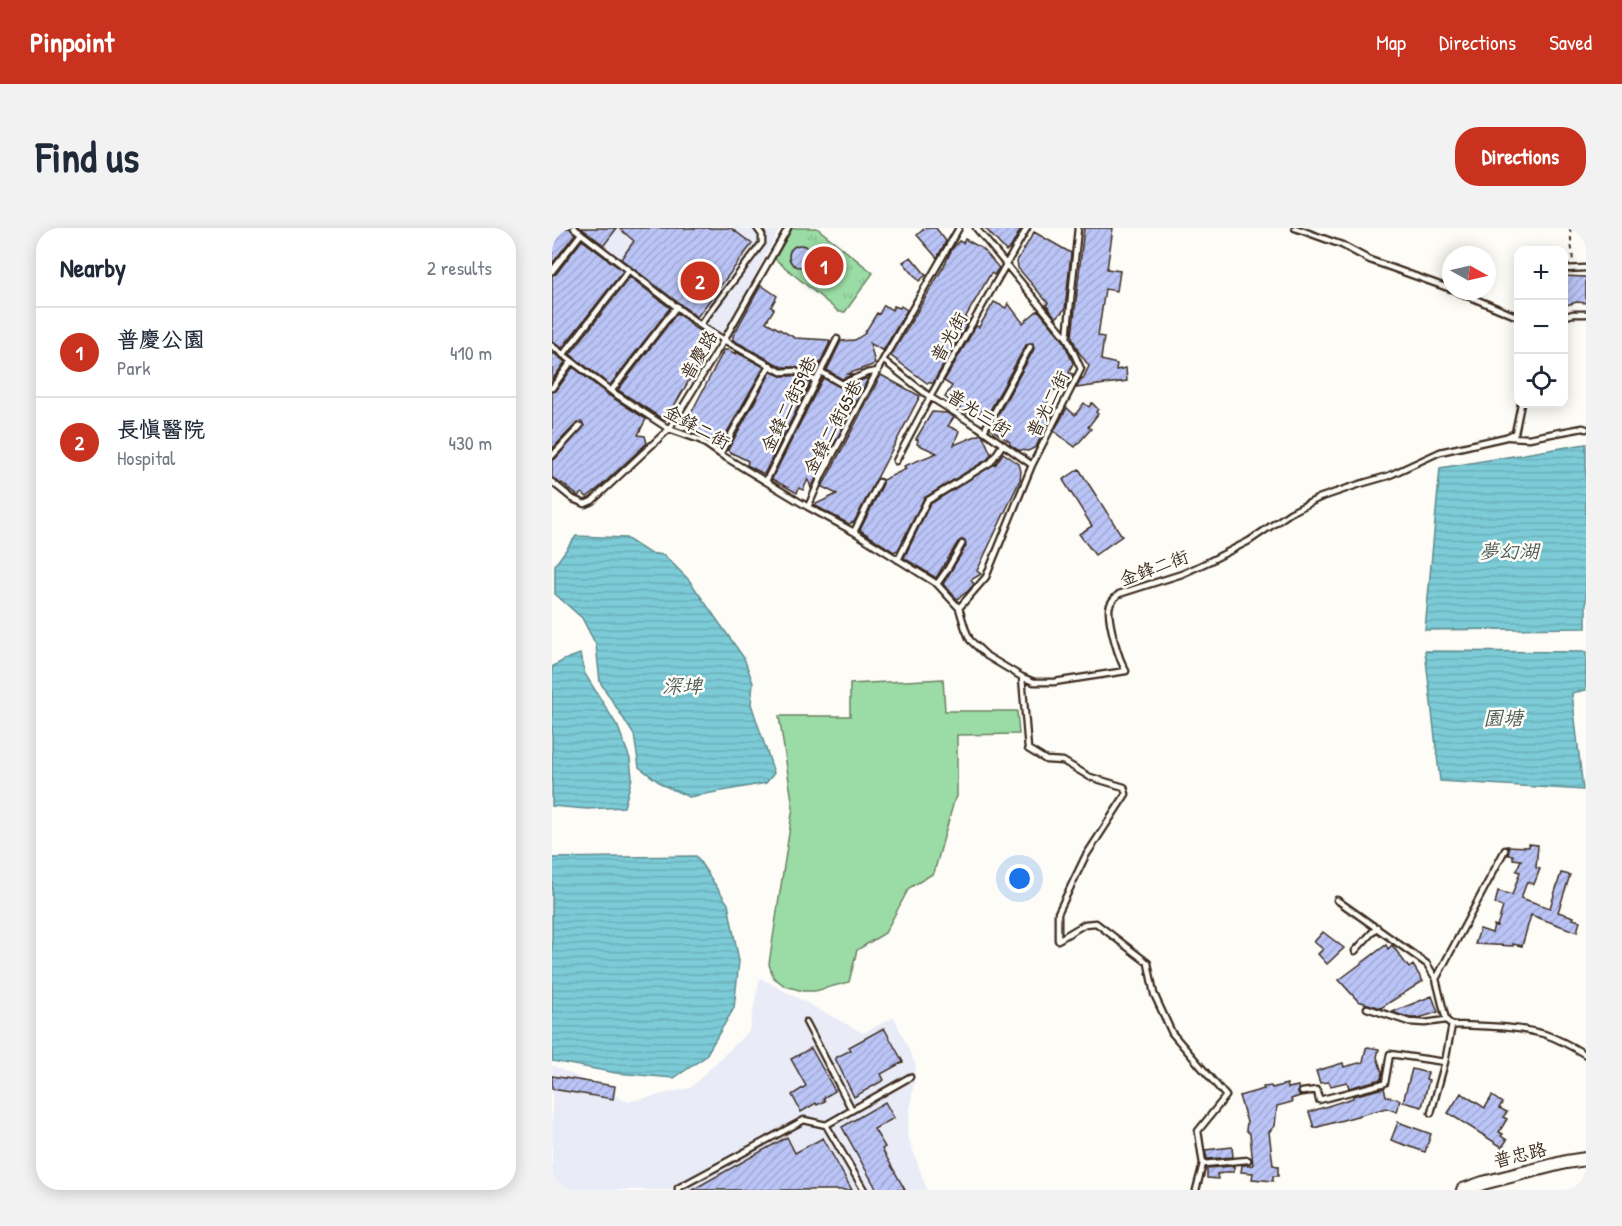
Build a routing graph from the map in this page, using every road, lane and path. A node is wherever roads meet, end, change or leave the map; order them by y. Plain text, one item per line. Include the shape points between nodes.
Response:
1 (574, 228) edge
2 (757, 228) edge
3 (788, 228) edge
4 (959, 228) edge
5 (976, 228) edge
6 (1027, 228) edge
7 (1078, 228) edge
8 (1295, 228) edge
9 (1570, 228) edge
10 (581, 234) junction
11 (1006, 265) junction
12 (1574, 268) junction
13 (1586, 268) edge
14 (1568, 269) edge
15 (629, 270) junction
16 (552, 271) edge
17 (1442, 286) edge
18 (1477, 300) edge
19 (676, 306) junction
20 (1514, 315) edge
21 (1586, 315) edge
22 (1568, 316) edge
23 (700, 325) junction
24 (1067, 338) junction
25 (837, 339) dead end
26 (724, 340) junction
27 (552, 346) edge
28 (1030, 346) dead end
29 (563, 355) junction
30 (883, 360) junction
31 (571, 362) junction
32 (770, 365) junction
33 (878, 371) junction
34 (821, 372) junction
35 (816, 381) junction
36 (552, 388) edge
37 (611, 391) junction
38 (930, 397) junction
39 (1520, 408) edge
40 (580, 426) dead end
41 (669, 429) junction
42 (1586, 429) edge
43 (984, 431) junction
44 (1506, 437) junction
45 (1003, 444) junction
46 (720, 454) junction
47 (552, 456) edge
48 (896, 461) dead end
49 (1032, 465) junction
50 (552, 482) edge
51 (766, 482) junction
52 (879, 482) dead end
53 (808, 507) junction
54 (854, 532) junction
55 (962, 544) dead end
56 (898, 560) junction
57 (937, 584) junction
58 (959, 608) junction
59 (1022, 677) junction
60 (1505, 850) dead end
61 (1337, 900) dead end
62 (1377, 927) junction
63 (1355, 951) dead end
64 (1436, 979) junction
65 (1367, 1008) dead end
66 (1446, 1020) junction
67 (806, 1022) dead end
68 (1452, 1025) junction
69 (1586, 1055) edge
70 (1445, 1062) junction
71 (910, 1077) dead end
72 (1302, 1092) dead end
73 (852, 1110) junction
74 (1431, 1113) dead end
75 (826, 1125) junction
76 (1586, 1159) edge
77 (1248, 1160) dead end
78 (1203, 1164) junction
79 (678, 1190) edge
80 (864, 1190) edge
81 (1196, 1190) edge
82 (1463, 1190) edge

1 - 10 lane
2 - 23 lane via 762,243
3 - 26 lane, 普慶路
4 - 30 lane, 金鋒二街65巷
5 - 11 lane, 普光二街
6 - 11 lane, 普光街
7 - 24 lane
8 - 17 lane
9 - 12 path
10 - 15 lane
10 - 16 lane
11 - 24 lane, 普光二街
11 - 38 lane, 普光街
12 - 13 lane
12 - 14 lane
15 - 19 lane
15 - 29 lane
18 - 20 lane
19 - 23 lane
19 - 37 lane
21 - 22 lane
23 - 26 lane
24 - 49 lane, 普光二街 via 1081,369
25 - 34 lane, 金鋒二街59巷
26 - 32 lane
26 - 41 lane, 普慶路
27 - 29 lane, 金鋒二街
28 - 43 lane
29 - 31 lane, 金鋒二街
30 - 33 lane, 金鋒二街65巷
30 - 38 lane, 普光三街
31 - 36 lane
31 - 37 lane, 金鋒二街
32 - 35 lane
32 - 46 lane
33 - 34 lane via 842,384
33 - 53 lane, 金鋒二街65巷
34 - 35 lane, 金鋒二街59巷
35 - 51 lane, 金鋒二街59巷
37 - 41 lane, 金鋒二街
38 - 43 lane, 普光三街
38 - 48 lane, 普光街
39 - 44 lane via 1515,433
40 - 47 lane
41 - 46 lane, 金鋒二街 via 700,440
41 - 50 lane, 普慶路 via 592,501 585,504 573,499
42 - 44 lane via 1529,438
43 - 45 lane, 普光三街
44 - 59 lane, 金鋒二街 via 1440,452 1388,476 1319,498 1208,562 1119,594 1109,608 1120,660 1126,670 1054,682 1034,682
45 - 49 lane, 普光三街
45 - 56 lane via 991,462 927,501
46 - 51 lane, 金鋒二街
49 - 58 lane, 普光二街 via 986,577
51 - 53 lane, 金鋒二街
52 - 54 lane
53 - 54 lane, 金鋒二街
54 - 56 lane, 金鋒二街
55 - 57 lane
56 - 57 lane, 金鋒二街
57 - 58 lane, 金鋒二街
58 - 59 lane, 金鋒二街 via 970,640 987,656
59 - 78 lane via 1028,749 1046,760 1063,761 1090,777 1124,787 1126,794 1085,858 1058,914 1058,940 1085,924 1096,923 1148,963 1154,994 1172,1033 1226,1096 1198,1131
60 - 64 lane
61 - 62 lane
62 - 63 lane
62 - 64 lane via 1427,964
64 - 66 lane
65 - 66 lane via 1409,1022
66 - 68 lane
67 - 73 lane
68 - 69 lane via 1524,1030 1545,1035
68 - 70 lane
70 - 72 lane via 1390,1054 1384,1083 1319,1100 1317,1090
70 - 74 lane
71 - 73 lane
73 - 75 lane
75 - 79 lane via 804,1120
75 - 80 lane
76 - 82 street, 普忠路
77 - 78 lane
78 - 81 lane

